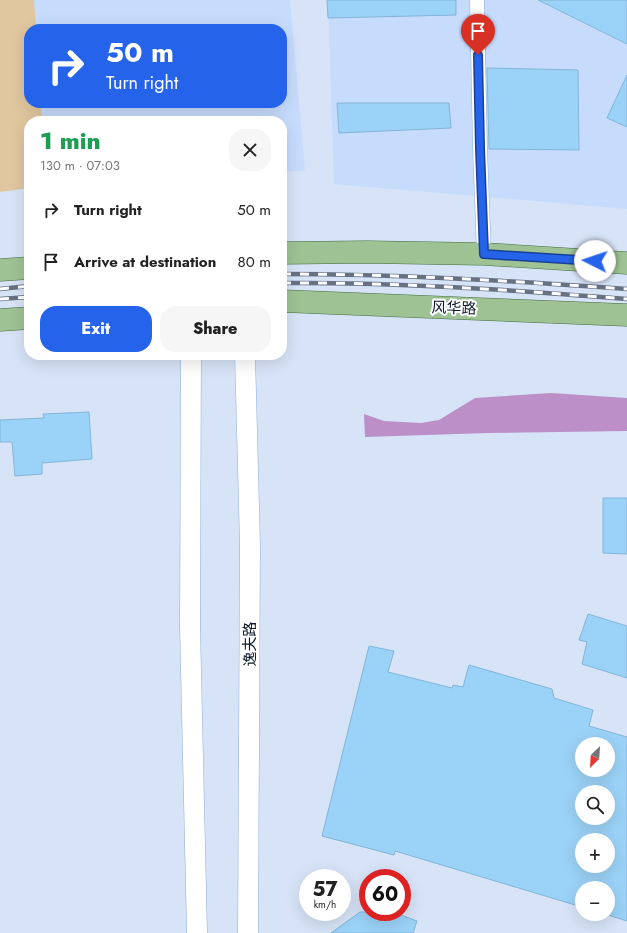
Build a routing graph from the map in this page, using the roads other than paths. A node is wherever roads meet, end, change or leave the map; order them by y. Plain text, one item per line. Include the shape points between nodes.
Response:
1 (477, 0) edge
2 (287, 253) edge
3 (484, 254) junction
4 (627, 263) edge
5 (24, 268) edge
6 (0, 270) edge
7 (287, 301) edge
8 (627, 315) edge
9 (24, 318) edge
10 (0, 320) edge
11 (191, 360) edge
12 (245, 360) edge
13 (196, 933) edge
14 (248, 933) edge

1 - 3 street
2 - 3 main road
3 - 4 main road
5 - 6 main road
7 - 8 main road, 风华路
9 - 10 main road
11 - 13 main road via 190,626
12 - 14 main road, 逸夫路 via 250,545

